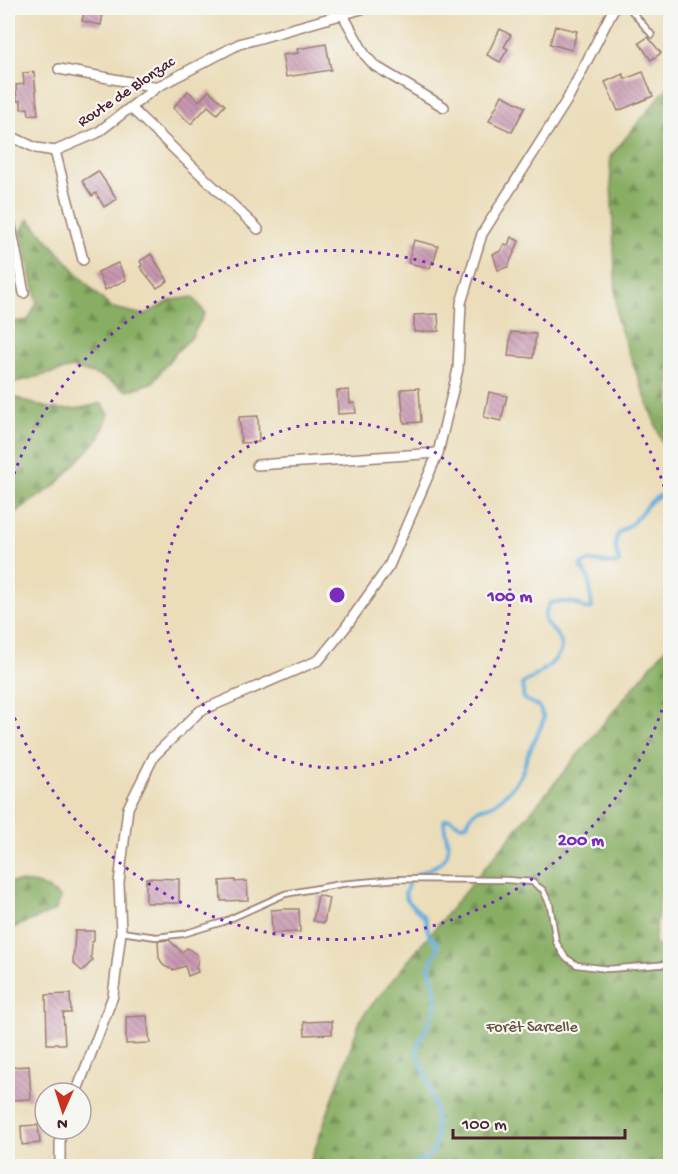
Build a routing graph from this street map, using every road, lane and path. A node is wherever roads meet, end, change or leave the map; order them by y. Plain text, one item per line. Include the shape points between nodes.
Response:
1 (365, 8) edge
2 (614, 8) edge
3 (629, 8) edge
4 (352, 9) edge
5 (342, 13) junction
6 (652, 35) dead end
7 (59, 69) dead end
8 (157, 87) junction
9 (131, 108) junction
10 (444, 108) dead end
11 (8, 135) edge
12 (56, 151) junction
13 (8, 211) edge
14 (258, 229) dead end
15 (83, 260) dead end
16 (24, 293) dead end
17 (438, 453) junction
18 (257, 465) dead end
19 (121, 932) junction
20 (670, 964) edge
21 (81, 1081) edge
22 (60, 1141) edge
23 (60, 1167) edge

1 - 4 street, Route de Blonzac
2 - 17 street via 567,100 482,234 461,303 458,369
3 - 6 lane
4 - 5 street, Route de Blonzac
5 - 8 street, Route de Blonzac via 239,44
5 - 10 street via 375,66
7 - 8 street
8 - 9 street, Route de Blonzac
9 - 12 street, Route de Blonzac via 97,133
9 - 14 street
11 - 12 street via 36,148
12 - 15 street
13 - 16 street
17 - 18 street
17 - 19 street via 389,566 319,660 200,711 154,756 128,808 119,883
19 - 20 lane via 156,937 183,934 244,914 285,894 341,884 399,879 507,880 532,882 543,890 550,905 556,942 565,957 578,964 608,969
19 - 21 street via 113,996
22 - 23 street

